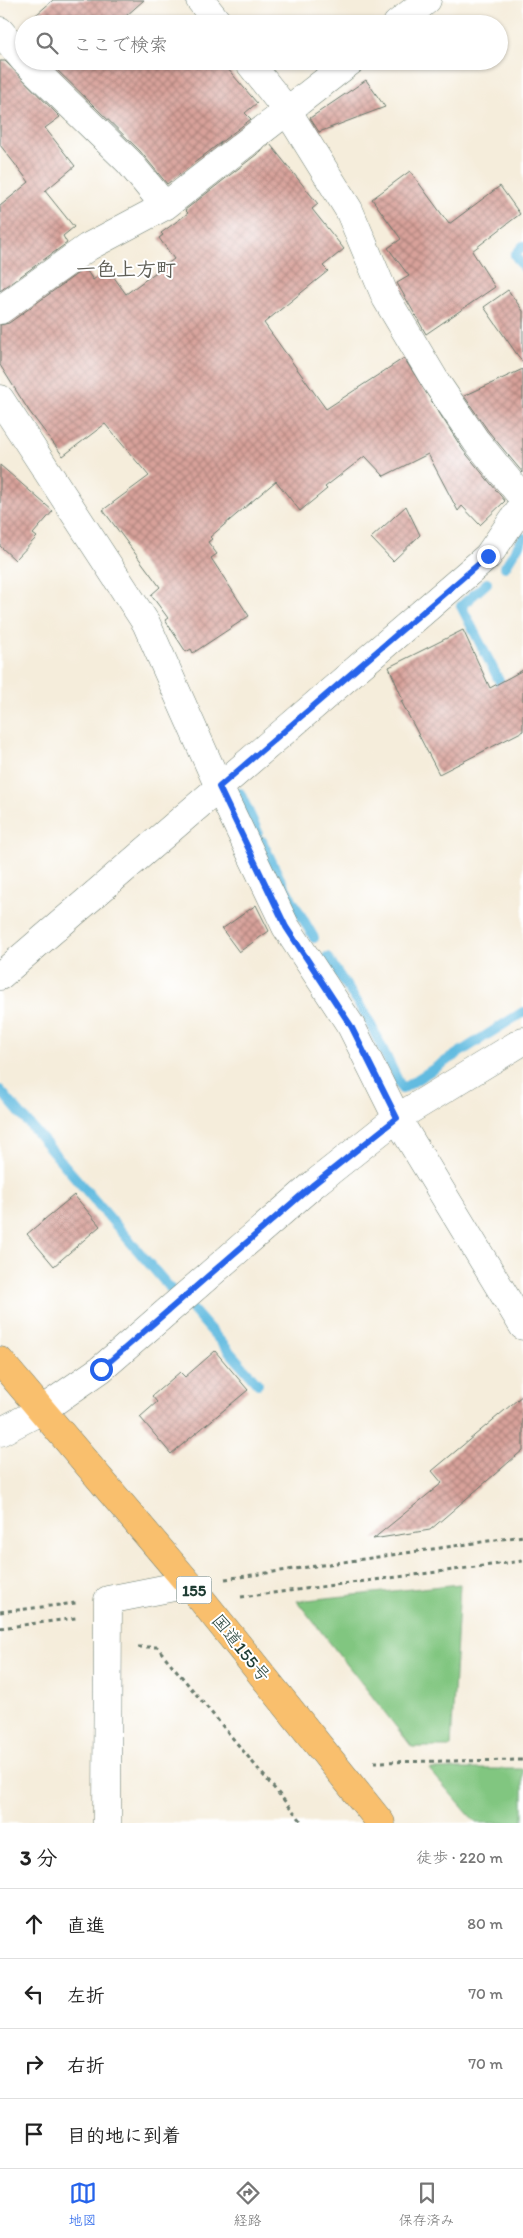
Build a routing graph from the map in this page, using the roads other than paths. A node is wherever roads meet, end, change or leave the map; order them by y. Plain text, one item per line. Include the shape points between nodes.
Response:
1 (200, 0) edge
2 (427, 0) edge
3 (212, 15) edge
4 (408, 15) edge
5 (0, 32) edge
6 (15, 50) edge
7 (33, 70) edge
8 (255, 70) edge
9 (340, 70) edge
10 (288, 112) junction
11 (165, 206) junction
12 (0, 310) edge
13 (0, 399) edge
14 (523, 498) edge
15 (523, 505) edge
16 (219, 787) junction
17 (0, 976) edge
18 (523, 1041) edge
19 (397, 1118) junction
20 (523, 1326) edge
21 (0, 1362) edge
22 (42, 1410) junction
23 (0, 1432) edge
24 (196, 1593) junction
25 (107, 1823) edge
26 (381, 1823) edge

1 - 3 street
2 - 4 street
5 - 6 street
7 - 11 street via 129,162
8 - 10 street
9 - 10 street
10 - 11 street
10 - 14 street via 349,210 386,298 426,365 476,441
11 - 12 street via 88,247
13 - 16 street via 146,623
15 - 16 street via 488,556
16 - 17 street
16 - 19 street via 286,927 351,1026
18 - 19 street
19 - 20 street
19 - 22 street via 314,1184 101,1369
21 - 22 highway, 国道155号 / 155
22 - 23 street
22 - 24 highway, 国道155号 / 155
24 - 25 street via 108,1607
24 - 26 highway, 国道155号 / 155

